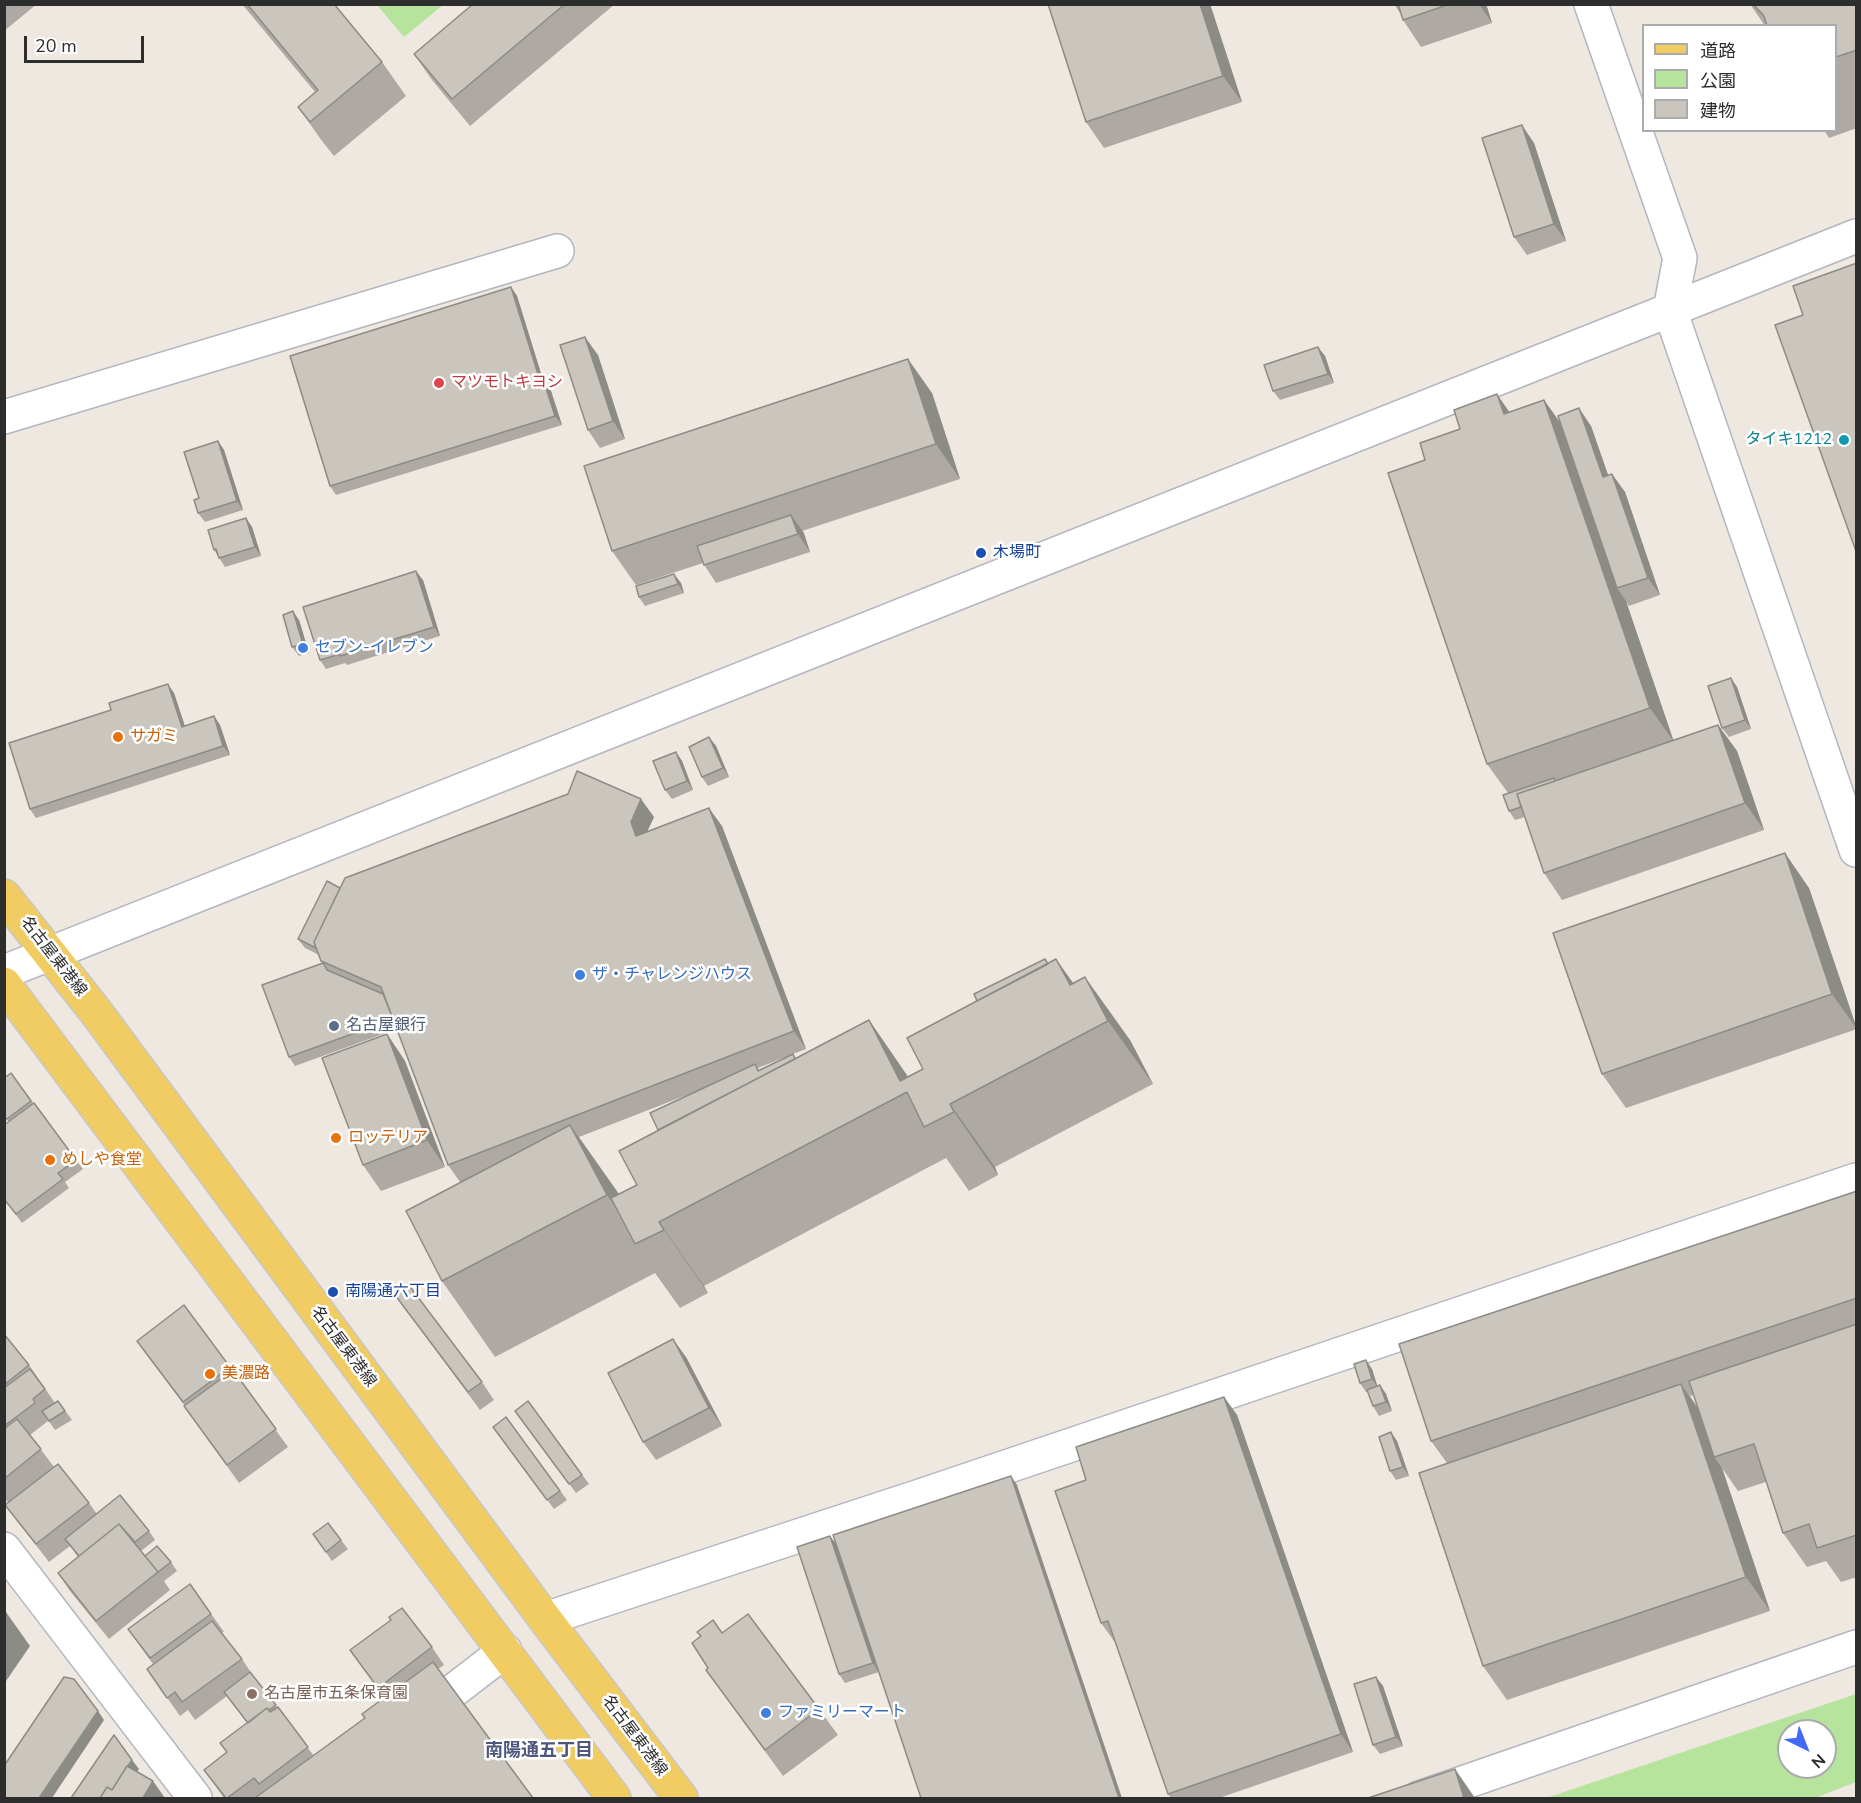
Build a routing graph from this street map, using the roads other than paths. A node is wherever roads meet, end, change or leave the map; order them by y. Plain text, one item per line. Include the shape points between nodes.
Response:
1 (1591, 4) edge
2 (1857, 236) edge
3 (557, 251) dead end
4 (1670, 310) junction
5 (4, 417) edge
6 (1857, 850) edge
7 (4, 896) edge
8 (50, 954) junction
9 (4, 972) edge
10 (4, 984) edge
11 (1857, 1180) edge
12 (4, 1549) edge
13 (545, 1619) junction
14 (1857, 1647) edge
15 (505, 1651) junction
16 (396, 1735) edge
17 (195, 1798) edge
18 (614, 1798) edge
19 (681, 1798) edge
20 (1419, 1798) edge

1 - 4 street via 1680,258
2 - 4 street
3 - 5 street
4 - 6 street
4 - 8 street
7 - 8 main road, 名古屋東港線
8 - 9 street
8 - 13 main road, 名古屋東港線
10 - 15 main road
11 - 13 street
12 - 17 street
13 - 19 main road, 名古屋東港線
14 - 20 street
15 - 16 street
15 - 18 main road

